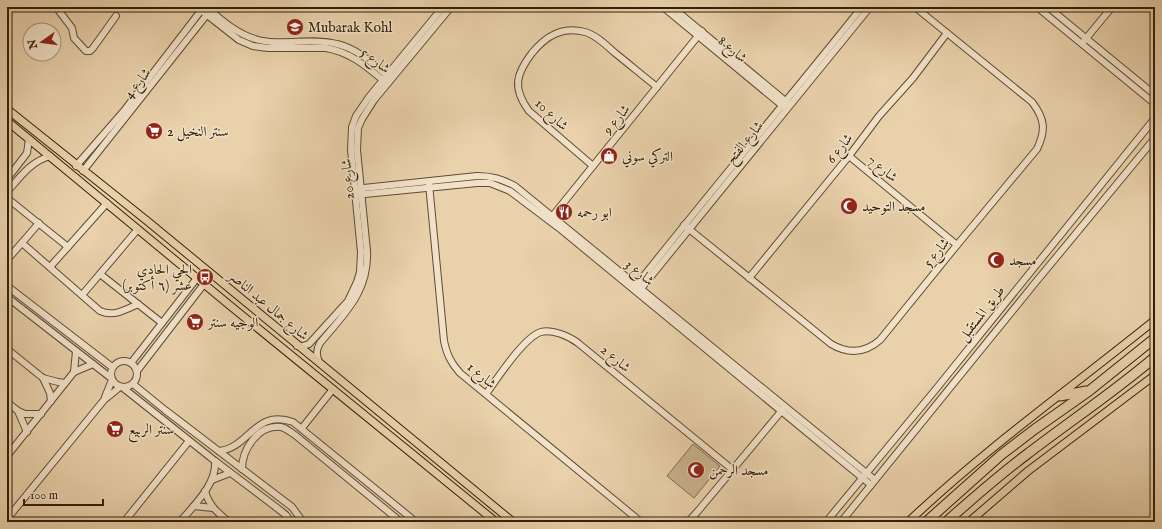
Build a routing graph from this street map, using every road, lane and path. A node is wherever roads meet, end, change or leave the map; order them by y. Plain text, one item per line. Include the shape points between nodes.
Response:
1 (56, 7) edge
2 (443, 7) edge
3 (451, 7) edge
4 (663, 7) edge
5 (672, 7) edge
6 (862, 7) edge
7 (870, 7) edge
8 (915, 7) edge
9 (1037, 7) edge
10 (1048, 7) edge
11 (1112, 7) edge
12 (204, 10) edge
13 (116, 16) dead end
14 (947, 33) junction
15 (700, 34) junction
16 (1086, 38) junction
17 (1082, 44) junction
18 (387, 79) junction
19 (657, 87) junction
20 (1155, 95) edge
21 (1155, 104) edge
22 (786, 105) junction
23 (7, 109) edge
24 (1155, 118) edge
25 (7, 121) edge
26 (7, 127) edge
27 (15, 128) junction
28 (1155, 138) edge
29 (29, 139) junction
30 (50, 156) junction
31 (849, 156) junction
32 (24, 159) junction
33 (30, 166) junction
34 (76, 166) junction
35 (593, 166) junction
36 (83, 171) junction
37 (7, 179) edge
38 (429, 184) junction
39 (7, 192) edge
40 (358, 192) junction
41 (7, 198) edge
42 (107, 203) junction
43 (551, 218) junction
44 (39, 223) junction
45 (687, 227) junction
46 (138, 229) junction
47 (22, 242) junction
48 (957, 245) junction
49 (68, 247) junction
50 (7, 260) edge
51 (50, 267) junction
52 (100, 274) junction
53 (196, 278) junction
54 (749, 278) junction
55 (204, 284) junction
56 (7, 286) edge
57 (637, 289) junction
58 (82, 295) junction
59 (7, 297) edge
60 (138, 304) junction
61 (1155, 320) edge
62 (162, 323) junction
63 (1155, 338) edge
64 (297, 346) junction
65 (7, 349) edge
66 (76, 351) junction
67 (1155, 357) edge
68 (131, 363) junction
69 (93, 364) junction
70 (319, 364) junction
71 (112, 367) junction
72 (137, 371) junction
73 (74, 372) junction
74 (1155, 375) edge
75 (43, 378) junction
76 (111, 379) junction
77 (65, 383) junction
78 (133, 384) junction
79 (121, 387) junction
80 (333, 389) junction
81 (1089, 391) junction
82 (486, 394) junction
83 (1060, 396) junction
84 (104, 400) junction
85 (7, 402) edge
86 (51, 402) junction
87 (783, 409) junction
88 (18, 411) junction
89 (41, 414) junction
90 (302, 428) junction
91 (27, 432) junction
92 (248, 434) junction
93 (407, 434) junction
94 (189, 440) junction
95 (253, 440) junction
96 (399, 443) junction
97 (424, 448) junction
98 (219, 451) junction
99 (7, 456) edge
100 (418, 458) junction
101 (215, 461) junction
102 (242, 469) junction
103 (733, 470) junction
104 (230, 473) junction
105 (864, 475) junction
106 (212, 480) junction
107 (874, 483) junction
108 (204, 491) junction
109 (194, 506) junction
110 (213, 508) junction
111 (7, 519) edge
112 (124, 522) edge
113 (180, 522) edge
114 (229, 522) edge
115 (291, 522) edge
116 (303, 522) edge
117 (401, 522) edge
118 (416, 522) edge
119 (496, 522) edge
120 (513, 522) edge
121 (641, 522) edge
122 (688, 522) edge
123 (826, 522) edge
124 (841, 522) edge
125 (908, 522) edge
126 (926, 522) edge
127 (946, 522) edge
128 (969, 522) edge

1 - 13 street via 72,28 74,38 90,51
2 - 18 street, شارع 20
3 - 18 street, شارع 20
4 - 15 street, شارع 8
5 - 15 street, شارع 8
6 - 22 street, شارع الفتح
7 - 22 street, شارع الفتح
8 - 14 street, شارع 5
9 - 17 street
10 - 16 street
11 - 16 street
12 - 18 street, شارع 5 via 239,40 254,46 335,50 353,57
12 - 34 street, شارع 4
12 - 36 street, شارع 4
14 - 31 street, شارع 6
14 - 48 street, شارع 5 via 1032,102 1040,112 1044,125 1038,149
15 - 19 street, شارع 9
15 - 22 street, شارع 8
16 - 17 street
16 - 20 street
17 - 21 street
18 - 40 street, شارع 20 via 362,106 352,127 351,150
19 - 35 street, شارع 9
19 - 35 street, شارع 10 via 586,32 563,32 549,36 539,44 519,76 518,85 522,102
22 - 45 street, شارع الفتح
23 - 34 main road, شارع جمال عبد الناصر
24 - 105 street, طريق المستقبل
25 - 27 main road, شارع جمال عبد الناصر
26 - 27 street
27 - 29 main road, شارع جمال عبد الناصر
28 - 107 street, طريق المستقبل
29 - 30 main road, شارع جمال عبد الناصر
29 - 32 street
30 - 33 street
30 - 42 main road, شارع جمال عبد الناصر
31 - 48 street, شارع 7
31 - 54 street, شارع 6
32 - 33 street
32 - 37 street
33 - 39 street
34 - 36 main road, شارع جمال عبد الناصر
35 - 43 street, شارع 9
36 - 64 main road, شارع جمال عبد الناصر
38 - 40 street, شارع 3
38 - 43 street, شارع 3 via 495,184
38 - 82 street, شارع 1 via 447,354 460,373
40 - 64 street, شارع 20 via 361,262 357,282 348,301 314,339 309,344
40 - 70 street, شارع 20 via 367,262 364,280 353,304 320,343 316,356
41 - 44 street
42 - 46 main road, شارع جمال عبد الناصر
42 - 49 street
43 - 57 street, شارع 3
44 - 47 street
44 - 49 street
45 - 54 street, شارع 5
45 - 57 street, شارع الفتح
46 - 52 street
46 - 53 main road, شارع جمال عبد الناصر
47 - 50 street
47 - 51 street
48 - 54 street, شارع 5 via 880,340 874,346 856,352 843,350 831,344
49 - 51 street
51 - 58 street
52 - 58 street
52 - 60 street
53 - 55 main road, شارع جمال عبد الناصر
53 - 62 street
55 - 72 street
55 - 80 main road, شارع جمال عبد الناصر
56 - 71 street
57 - 87 street, شارع 3
58 - 60 street via 106,314 120,313
59 - 66 street
60 - 62 street
61 - 83 main road
62 - 68 street
63 - 81 highway
64 - 70 main road, شارع جمال عبد الناصر
65 - 75 street
66 - 69 street
66 - 73 street
67 - 127 highway via 1025,455
68 - 71 street via 123,361
68 - 72 street
69 - 73 street
69 - 76 street
70 - 93 main road, شارع جمال عبد الناصر
71 - 76 street
72 - 78 street
73 - 77 street
74 - 128 main road via 1028,471
75 - 77 street
75 - 86 street
76 - 79 street
76 - 84 street
77 - 86 street
78 - 79 street
78 - 98 street
79 - 84 street
79 - 94 street
80 - 90 street
80 - 96 main road, شارع جمال عبد الناصر
81 - 83 highway
81 - 126 highway via 1001,455
82 - 103 street, شارع 2 via 533,336 541,332 562,335 578,343
82 - 121 street, شارع 1
83 - 125 main road via 978,460
84 - 111 street
85 - 88 street
86 - 89 street
87 - 103 street
87 - 105 street, شارع 3
88 - 89 street via 25,414
88 - 91 street
89 - 91 street
90 - 92 street via 293,422 273,419
90 - 118 street
91 - 99 street
92 - 95 street via 248,439
92 - 98 street via 232,448
93 - 96 main road via 405,441
93 - 97 main road, شارع جمال عبد الناصر
94 - 101 street
94 - 112 street
95 - 102 street via 244,454
95 - 117 street via 265,430 281,427 288,429
96 - 100 main road, شارع جمال عبد الناصر
97 - 100 main road via 418,450
97 - 120 main road, شارع جمال عبد الناصر
98 - 102 street
100 - 119 main road, شارع جمال عبد الناصر
101 - 104 street
101 - 106 street via 216,468
102 - 116 street via 292,507
103 - 122 street
104 - 106 street
104 - 115 street via 286,515
105 - 107 street, شارع 3
105 - 123 street, طريق المستقبل
106 - 108 street
107 - 124 street, طريق المستقبل
108 - 109 street
108 - 110 street
109 - 110 street
109 - 113 street
110 - 114 street

